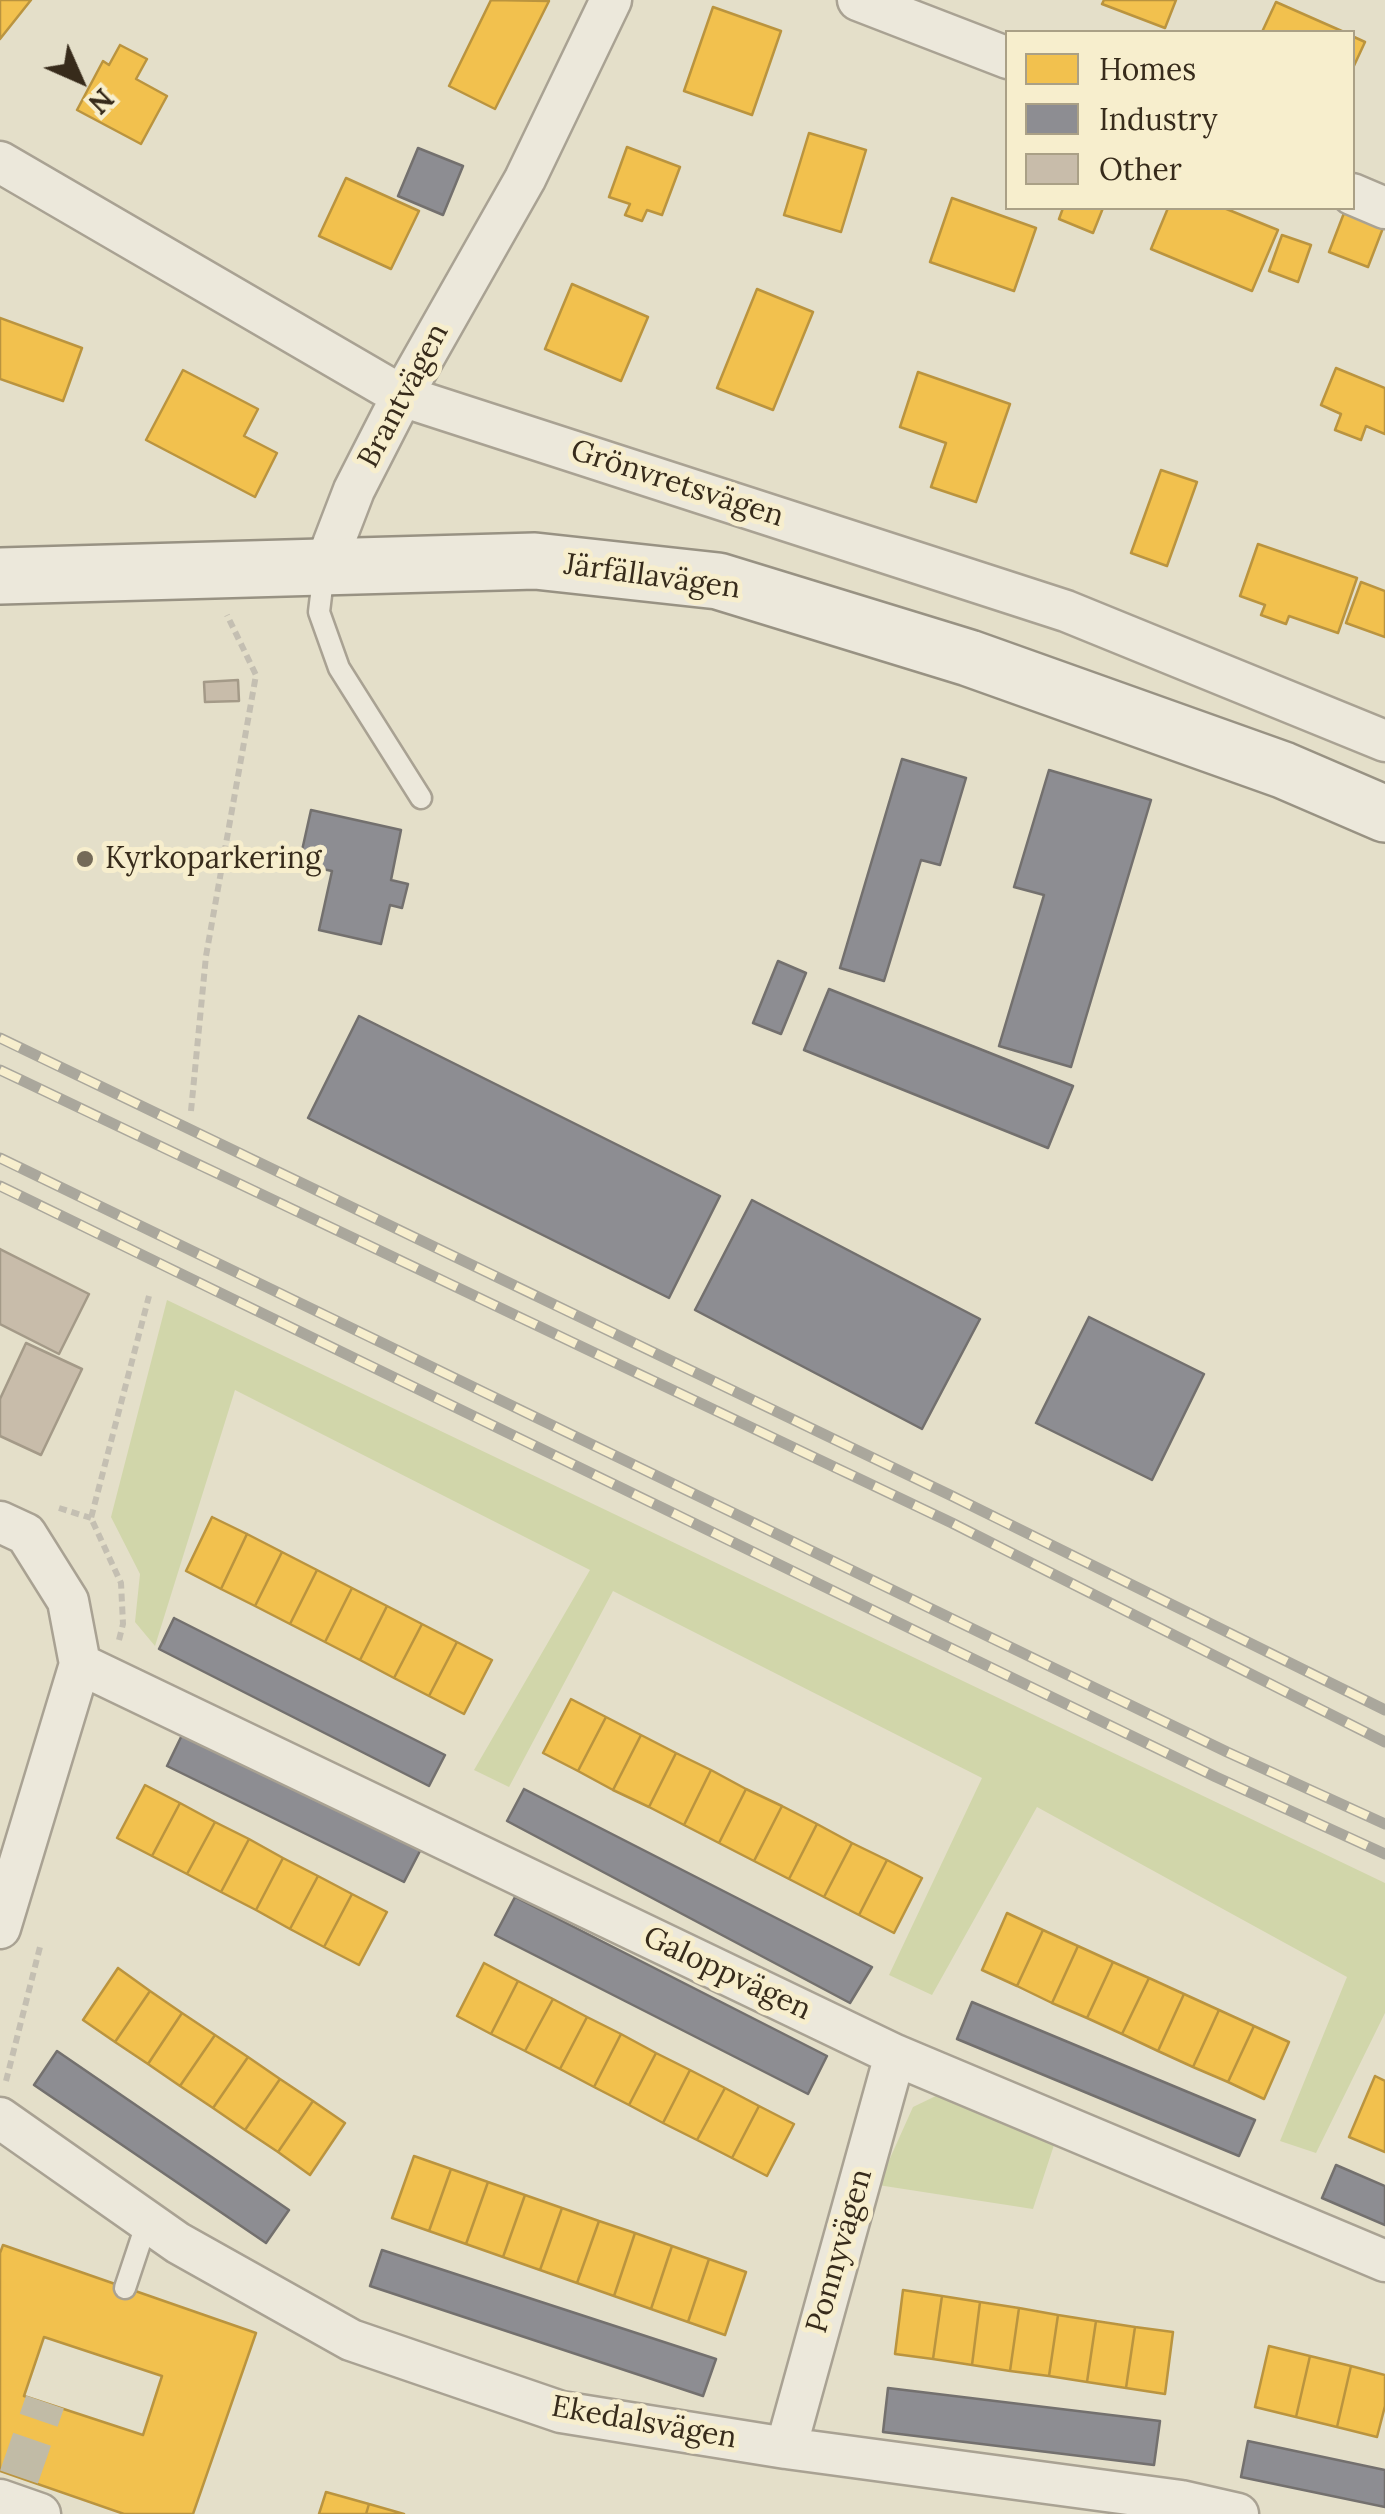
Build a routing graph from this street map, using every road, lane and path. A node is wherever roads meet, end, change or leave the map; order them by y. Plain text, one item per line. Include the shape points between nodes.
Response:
1 (610, 0) edge
2 (858, 0) edge
3 (1005, 57) edge
4 (0, 162) edge
5 (1355, 195) edge
6 (1385, 208) edge
7 (402, 396) junction
8 (324, 568) junction
9 (0, 576) edge
10 (246, 617) dead end
11 (1385, 740) edge
12 (421, 798) dead end
13 (1385, 814) edge
14 (192, 1111) dead end
15 (0, 1522) edge
16 (80, 1664) junction
17 (0, 1928) edge
18 (895, 2054) junction
19 (0, 2118) edge
20 (147, 2222) junction
21 (1385, 2262) edge
22 (125, 2288) dead end
23 (786, 2448) junction
24 (0, 2500) edge
25 (40, 2514) edge
26 (1238, 2514) edge

1 - 7 street, Brantvägen via 525,179
2 - 3 street
4 - 7 street, Grönvretsvägen
5 - 6 street
7 - 8 street, Brantvägen
7 - 11 street, Grönvretsvägen via 1066,611
8 - 9 street, Järfällavägen
8 - 12 lane, Brantvägen via 319,612 339,668
8 - 13 street, Järfällavägen via 535,561 718,581 969,658 1282,770
10 - 14 path via 227,618 256,675 206,956
15 - 16 street via 26,1534 68,1601
16 - 17 street
16 - 18 street, Galoppvägen
18 - 21 street, Galoppvägen
18 - 23 street, Ponnyvägen
19 - 20 street, Ekedalsvägen
20 - 22 lane
20 - 23 street, Ekedalsvägen via 351,2340 561,2412
23 - 26 street, Ekedalsvägen
24 - 25 street

